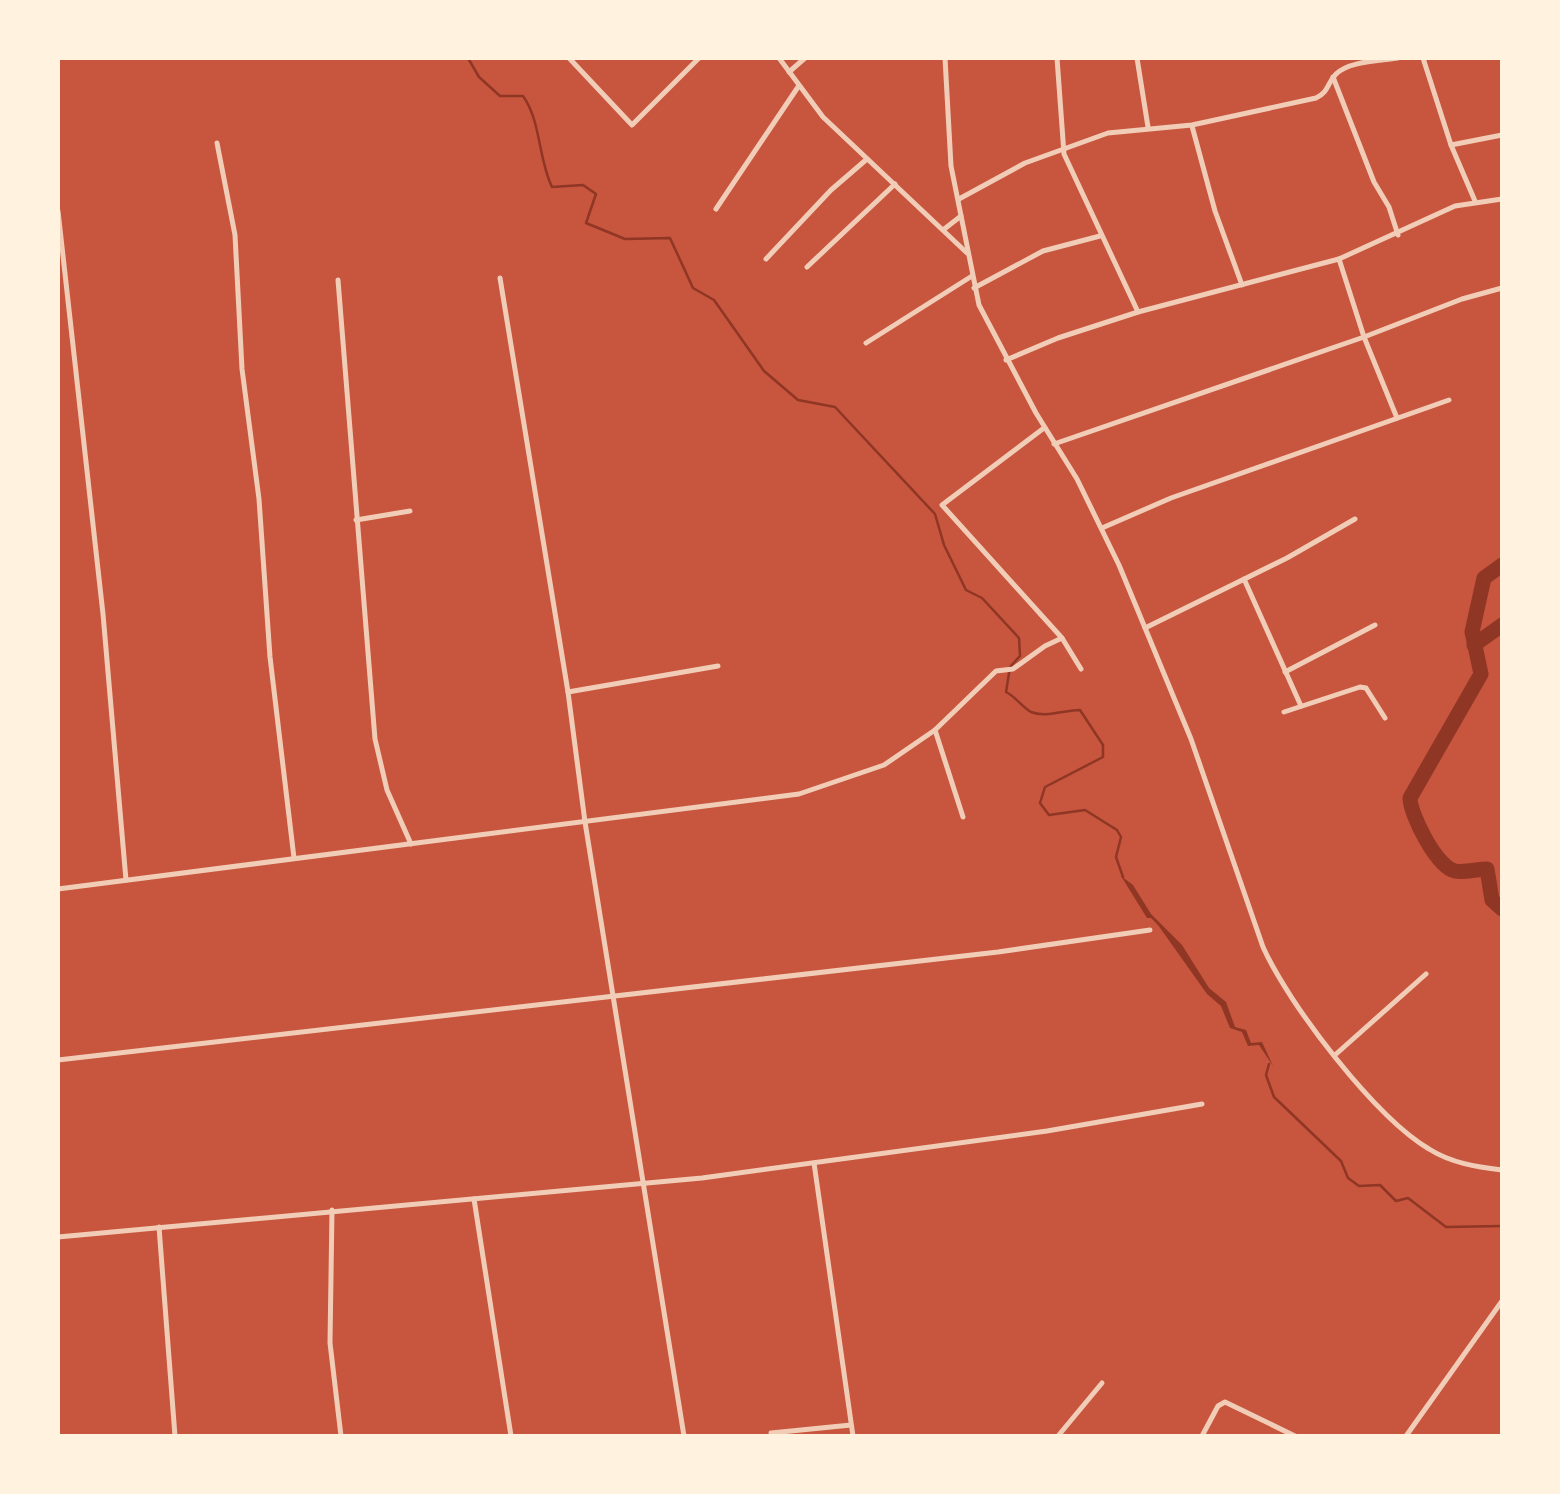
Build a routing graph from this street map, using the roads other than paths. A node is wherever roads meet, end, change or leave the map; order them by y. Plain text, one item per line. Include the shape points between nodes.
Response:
1 (569, 58) edge
2 (699, 58) edge
3 (778, 58) edge
4 (804, 58) edge
5 (944, 58) edge
6 (1057, 58) edge
7 (1137, 58) edge
8 (1398, 58) edge
9 (1423, 58) edge
10 (788, 72) junction
11 (1333, 77) junction
12 (799, 86) junction
13 (1192, 125) junction
14 (1148, 127) junction
15 (1502, 135) edge
16 (217, 143) dead end
17 (1451, 145) junction
18 (1062, 148) junction
19 (868, 158) junction
20 (896, 184) junction
21 (959, 199) junction
22 (1502, 200) edge
23 (1475, 201) junction
24 (716, 209) dead end
25 (58, 211) edge
26 (961, 216) junction
27 (943, 230) junction
28 (1398, 235) junction
29 (1101, 236) junction
30 (969, 254) junction
31 (766, 259) dead end
32 (1339, 259) junction
33 (807, 267) dead end
34 (972, 276) junction
35 (500, 278) dead end
36 (338, 280) dead end
37 (1242, 285) junction
38 (974, 288) junction
39 (1502, 288) edge
40 (1138, 312) junction
41 (1364, 337) junction
42 (866, 343) dead end
43 (1006, 360) junction
44 (1448, 400) dead end
45 (1397, 418) junction
46 (1044, 428) junction
47 (1054, 444) junction
48 (410, 511) dead end
49 (1355, 519) dead end
50 (356, 520) junction
51 (1102, 528) junction
52 (1244, 579) junction
53 (1375, 625) dead end
54 (1145, 628) junction
55 (1062, 638) junction
56 (718, 666) dead end
57 (1081, 668) dead end
58 (1285, 672) junction
59 (568, 692) junction
60 (1301, 706) junction
61 (1284, 712) dead end
62 (1385, 718) dead end
63 (935, 730) junction
64 (964, 818) dead end
65 (585, 822) junction
66 (412, 844) junction
67 (294, 858) junction
68 (126, 880) junction
69 (58, 889) edge
70 (1150, 930) dead end
71 (1426, 974) dead end
72 (614, 994) junction
73 (1336, 1054) junction
74 (58, 1060) edge
75 (1202, 1104) dead end
76 (814, 1163) junction
77 (1502, 1170) edge
78 (644, 1184) junction
79 (474, 1199) junction
80 (332, 1210) junction
81 (160, 1228) junction
82 (58, 1237) edge
83 (1502, 1302) edge
84 (1102, 1383) dead end
85 (851, 1426) junction
86 (771, 1433) dead end
87 (175, 1436) edge
88 (341, 1436) edge
89 (512, 1436) edge
90 (684, 1436) edge
91 (853, 1436) edge
92 (1058, 1436) edge
93 (1202, 1436) edge
94 (1295, 1436) edge
95 (1406, 1436) edge

1 - 2 street via 632,125
3 - 10 street
4 - 10 street
5 - 21 street
6 - 18 street
7 - 14 street
8 - 11 street via 1348,67
9 - 17 street
10 - 12 street
11 - 13 street via 1316,98
11 - 28 street
12 - 19 street
12 - 24 street
13 - 14 street
13 - 37 street
14 - 18 street
15 - 17 street
16 - 67 street via 236,235 242,368
17 - 23 street
18 - 21 street
18 - 29 street
19 - 20 street
19 - 31 street
20 - 27 street
20 - 33 street
21 - 26 street
22 - 23 street
23 - 28 street
25 - 68 street
26 - 27 street
26 - 30 street
27 - 30 street
28 - 32 street
29 - 38 street via 1043,251
29 - 40 street
30 - 34 street
32 - 37 street
32 - 41 street
34 - 38 street
34 - 42 street
35 - 59 street
36 - 50 street
37 - 40 street
38 - 43 street
39 - 41 street
40 - 43 street
41 - 45 street
41 - 47 street
43 - 46 street
44 - 45 street
45 - 51 street
46 - 47 street
46 - 55 street via 942,505
47 - 51 street
48 - 50 street
49 - 52 street
50 - 66 street via 378,761
51 - 54 street
52 - 54 street
52 - 58 street
53 - 58 street
54 - 73 street via 1263,947 1287,993
55 - 57 street
55 - 63 street via 996,671
56 - 59 street
58 - 60 street
59 - 65 street
60 - 61 street
60 - 62 street via 1360,687
63 - 64 street
63 - 65 street via 874,771 799,794
65 - 66 street
65 - 72 street
66 - 67 street
67 - 68 street
68 - 69 street
70 - 72 street
71 - 73 street
72 - 74 street
72 - 78 street
73 - 77 street via 1404,1132 1450,1159
75 - 76 street
76 - 78 street
76 - 85 street
78 - 79 street
78 - 90 street
79 - 80 street
79 - 89 street
80 - 81 street
80 - 88 street via 330,1343
81 - 82 street
81 - 87 street
83 - 95 street
84 - 92 street
85 - 86 street
85 - 91 street
93 - 94 street via 1225,1402

